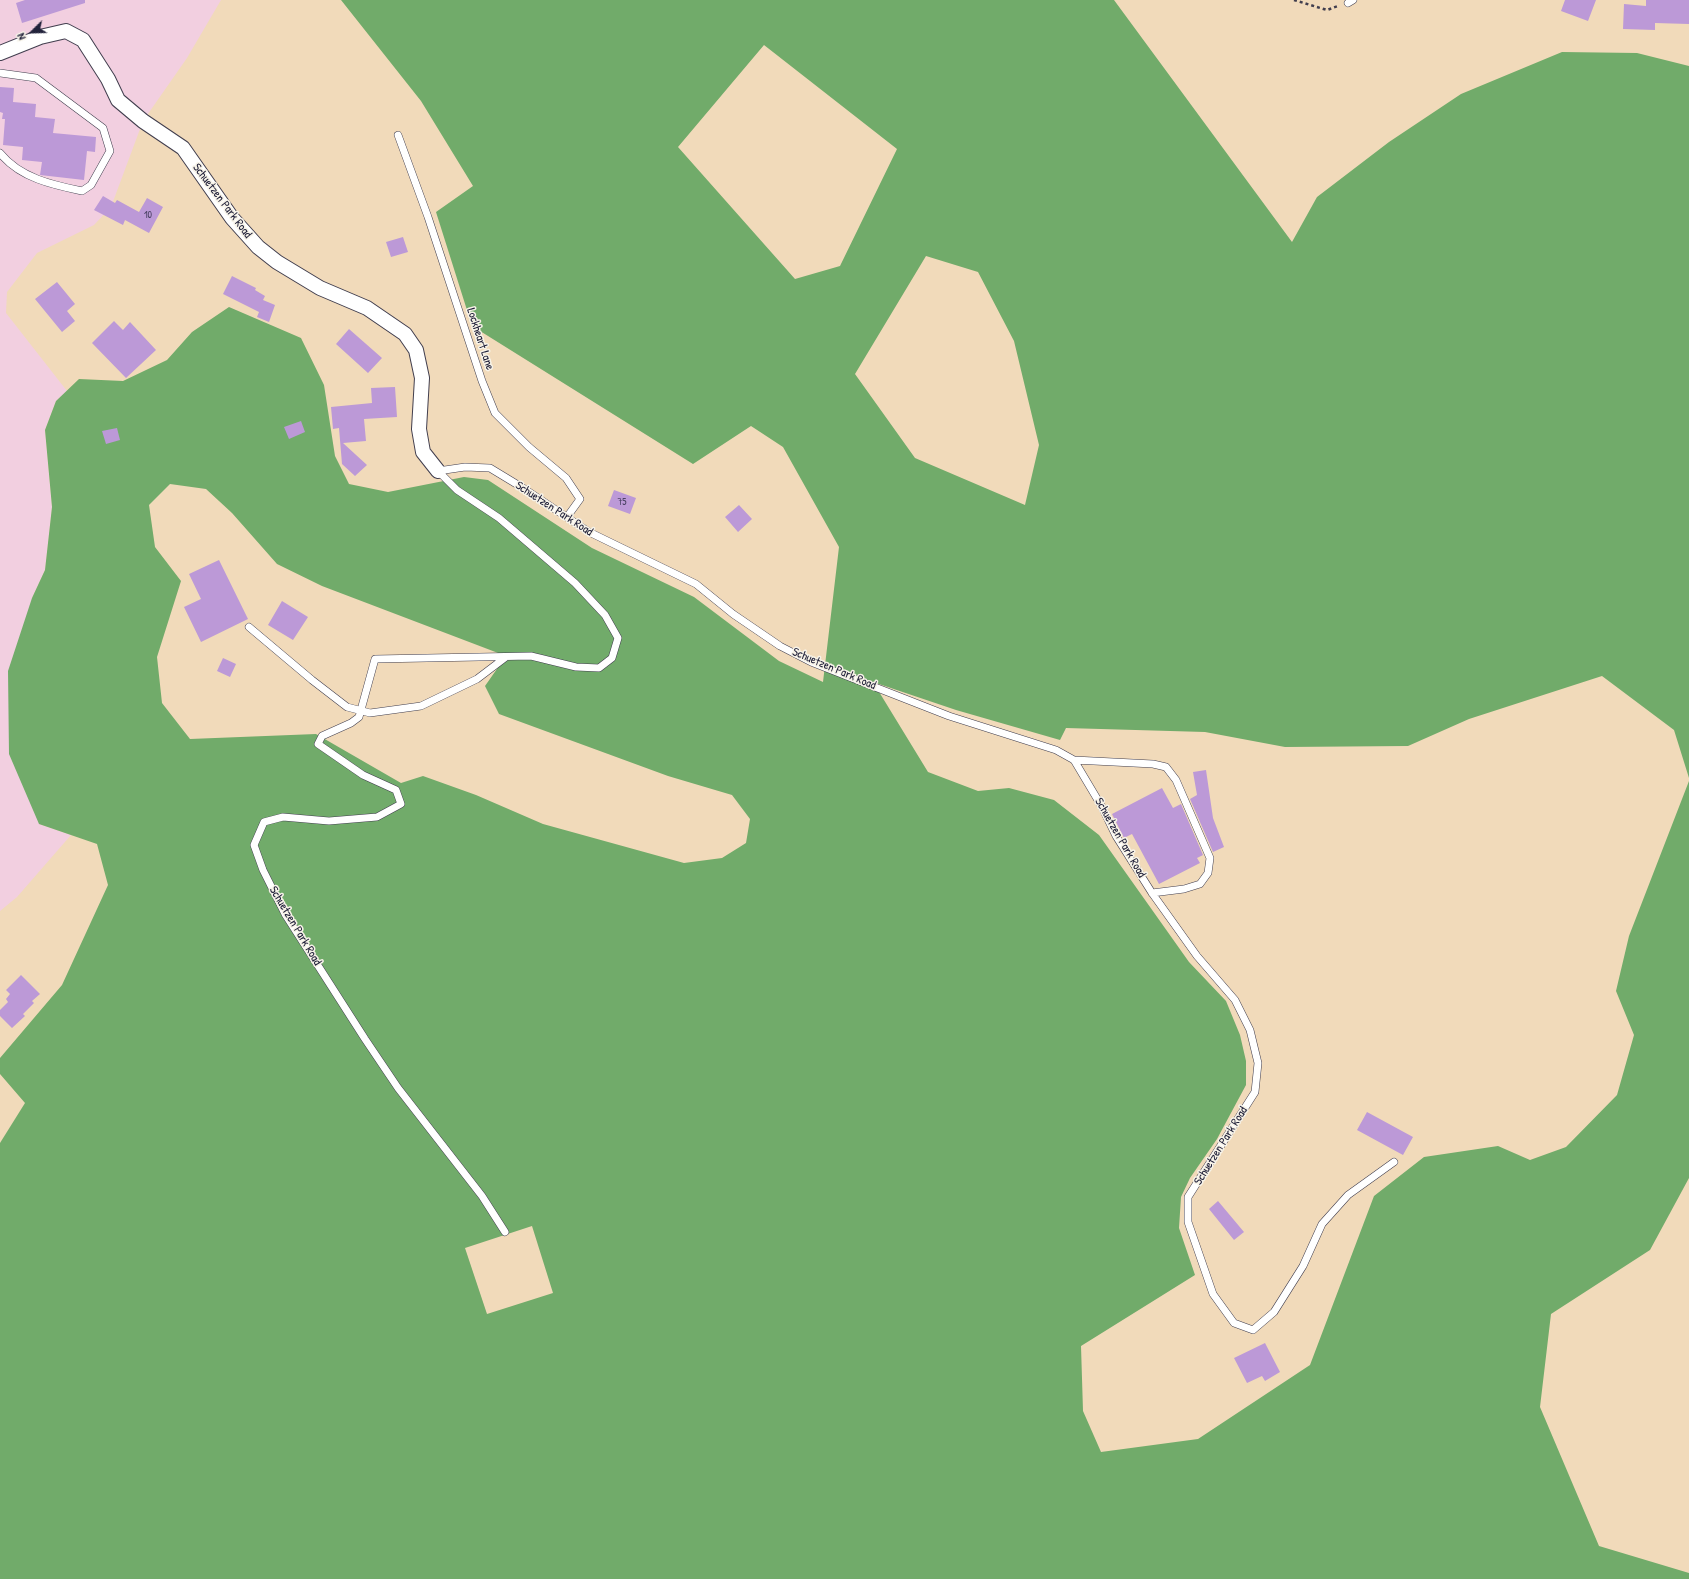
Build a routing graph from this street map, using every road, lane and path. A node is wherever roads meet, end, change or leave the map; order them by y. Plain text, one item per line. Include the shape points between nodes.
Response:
1 (1294, 0) edge
2 (1350, 1) edge
3 (0, 52) edge
4 (0, 73) edge
5 (398, 135) dead end
6 (0, 153) edge
7 (438, 471) junction
8 (567, 517) junction
9 (249, 627) dead end
10 (507, 656) junction
11 (362, 711) junction
12 (1074, 760) junction
13 (1152, 893) junction
14 (1394, 1162) dead end
15 (505, 1232) dead end

1 - 2 path via 1327,10
3 - 7 street, Schuetzen Park Road via 40,37 66,31 84,40 118,100 183,148 232,218 258,247 277,262 320,288 367,308 405,334 416,350 422,378 419,429 423,452
4 - 6 lane via 36,78 103,128 110,151 91,185 82,191 45,183 23,171
5 - 8 lane, Lockheart Lane via 495,413 566,478 573,488 580,499
7 - 8 lane, Schuetzen Park Road via 464,467 490,468
7 - 10 lane, Schuetzen Park Road via 457,490 499,518 558,568 606,615 618,638 612,658 599,668 576,667 531,656
8 - 12 lane, Schuetzen Park Road via 589,532 696,584 739,618 780,646 810,662 949,716 1056,750
9 - 11 lane via 347,707
10 - 11 lane via 477,679 421,706 370,713
10 - 11 lane, Schuetzen Park Road via 375,659
11 - 15 lane, Schuetzen Park Road via 351,723 322,736 318,744 362,775 396,790 401,804 377,817 329,821 283,817 264,822 254,845 263,870 285,914 365,1039 398,1088 482,1196
12 - 13 lane, Schuetzen Park Road via 1116,836
12 - 13 lane via 1153,764 1166,767 1176,780 1210,858 1208,873 1200,884
13 - 14 lane, Schuetzen Park Road via 1197,956 1235,1000 1250,1030 1258,1063 1254,1092 1188,1197 1188,1222 1205,1271 1214,1294 1234,1323 1253,1330 1274,1312 1303,1266 1322,1224 1348,1195

